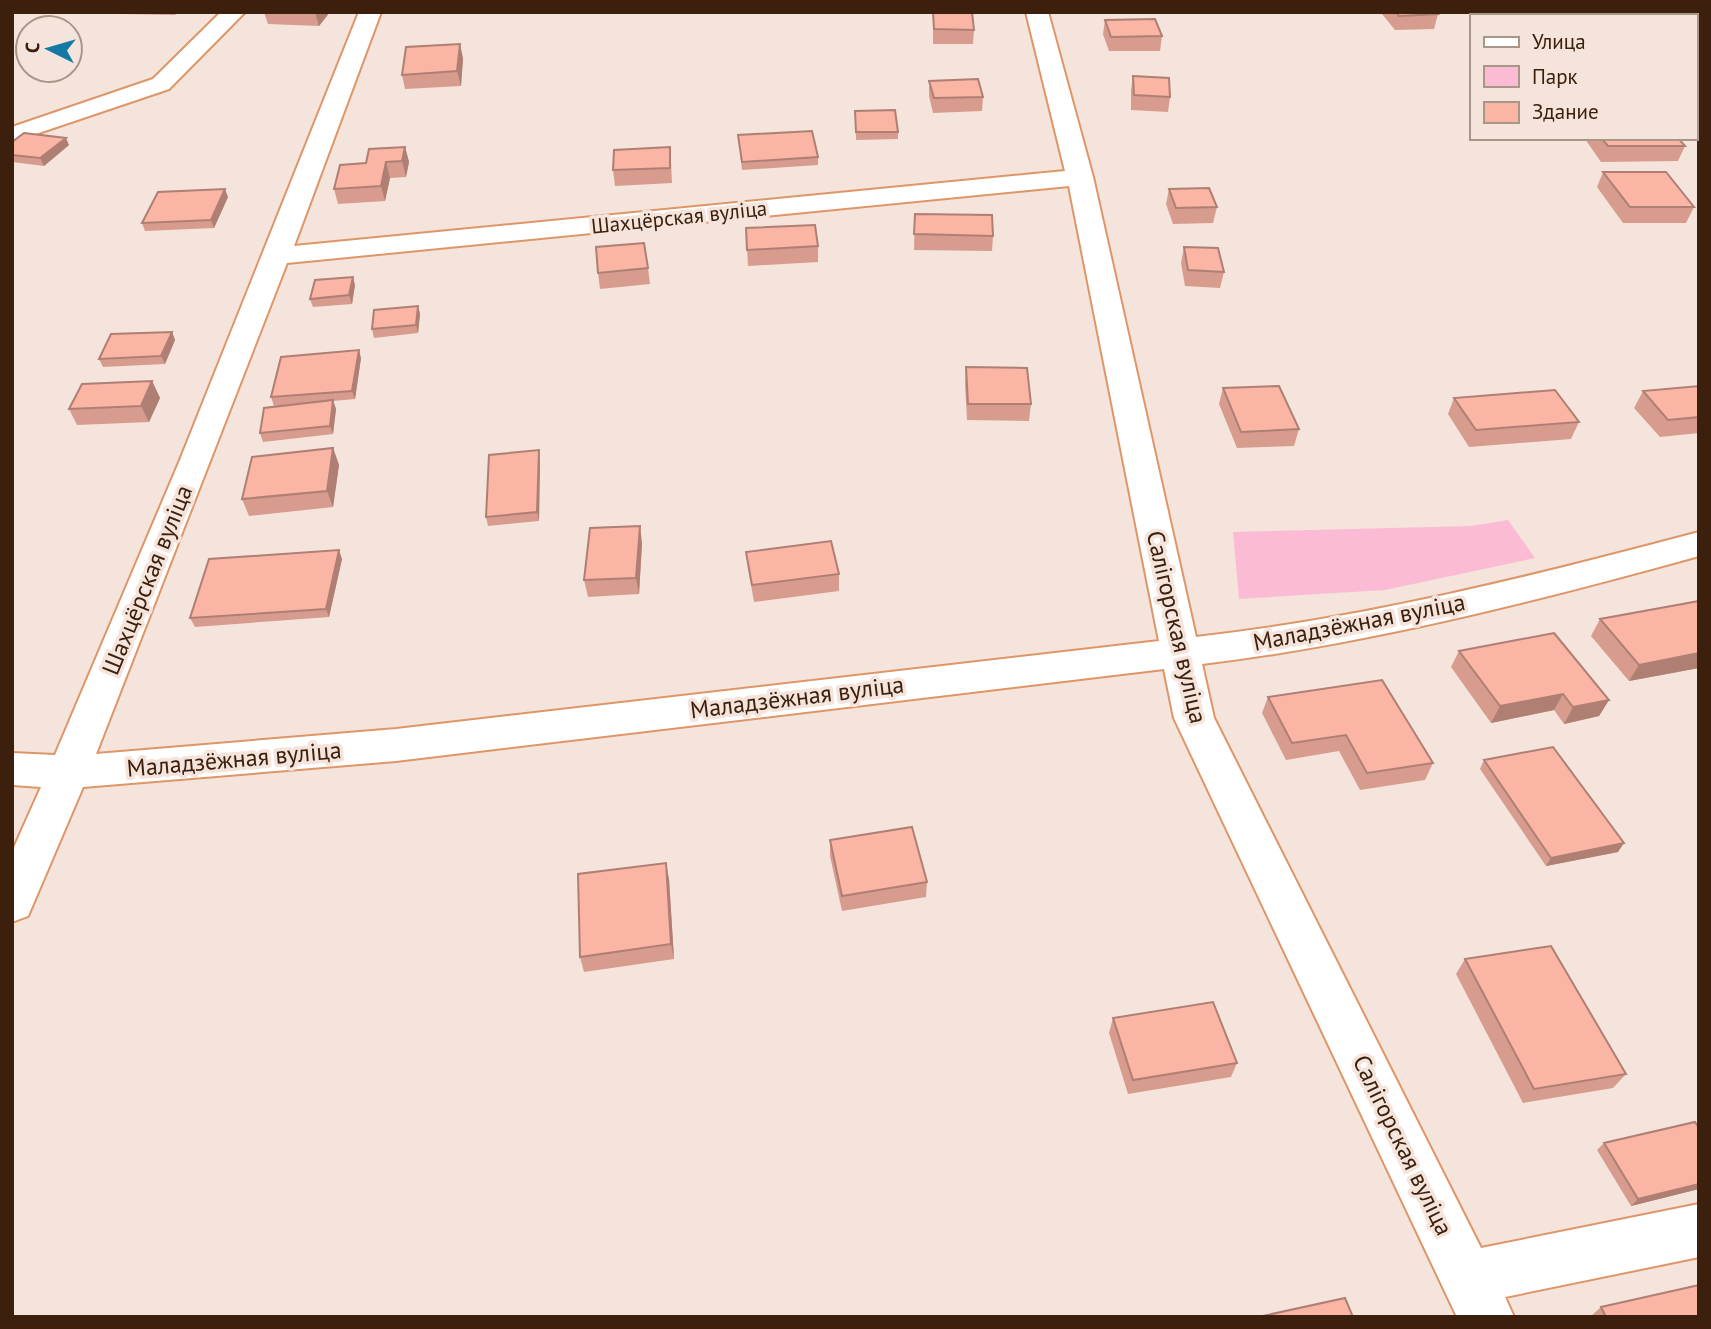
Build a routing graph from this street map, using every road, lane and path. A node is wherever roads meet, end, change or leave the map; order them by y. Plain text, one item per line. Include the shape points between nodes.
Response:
1 (234, 12) edge
2 (370, 12) edge
3 (1037, 12) edge
4 (12, 135) edge
5 (1080, 177) junction
6 (277, 256) junction
7 (1699, 544) edge
8 (1180, 652) junction
9 (12, 769) edge
10 (69, 772) junction
11 (12, 903) edge
12 (1699, 1230) edge
13 (1477, 1297) edge

1 - 4 street via 161,84
2 - 6 street, Шахцёрская вуліца
3 - 5 street, Салігорская вуліца
5 - 6 street, Шахцёрская вуліца
5 - 8 street, Салігорская вуліца
6 - 10 street, Шахцёрская вуліца
7 - 8 street, Маладзёжная вуліца via 1577,577 1280,641
8 - 10 street, Маладзёжная вуліца via 396,745
8 - 13 street, Салігорская вуліца via 1194,718
9 - 10 street, Маладзёжная вуліца
10 - 11 street, Шахцёрская вуліца
12 - 13 street, Салігорская вуліца

